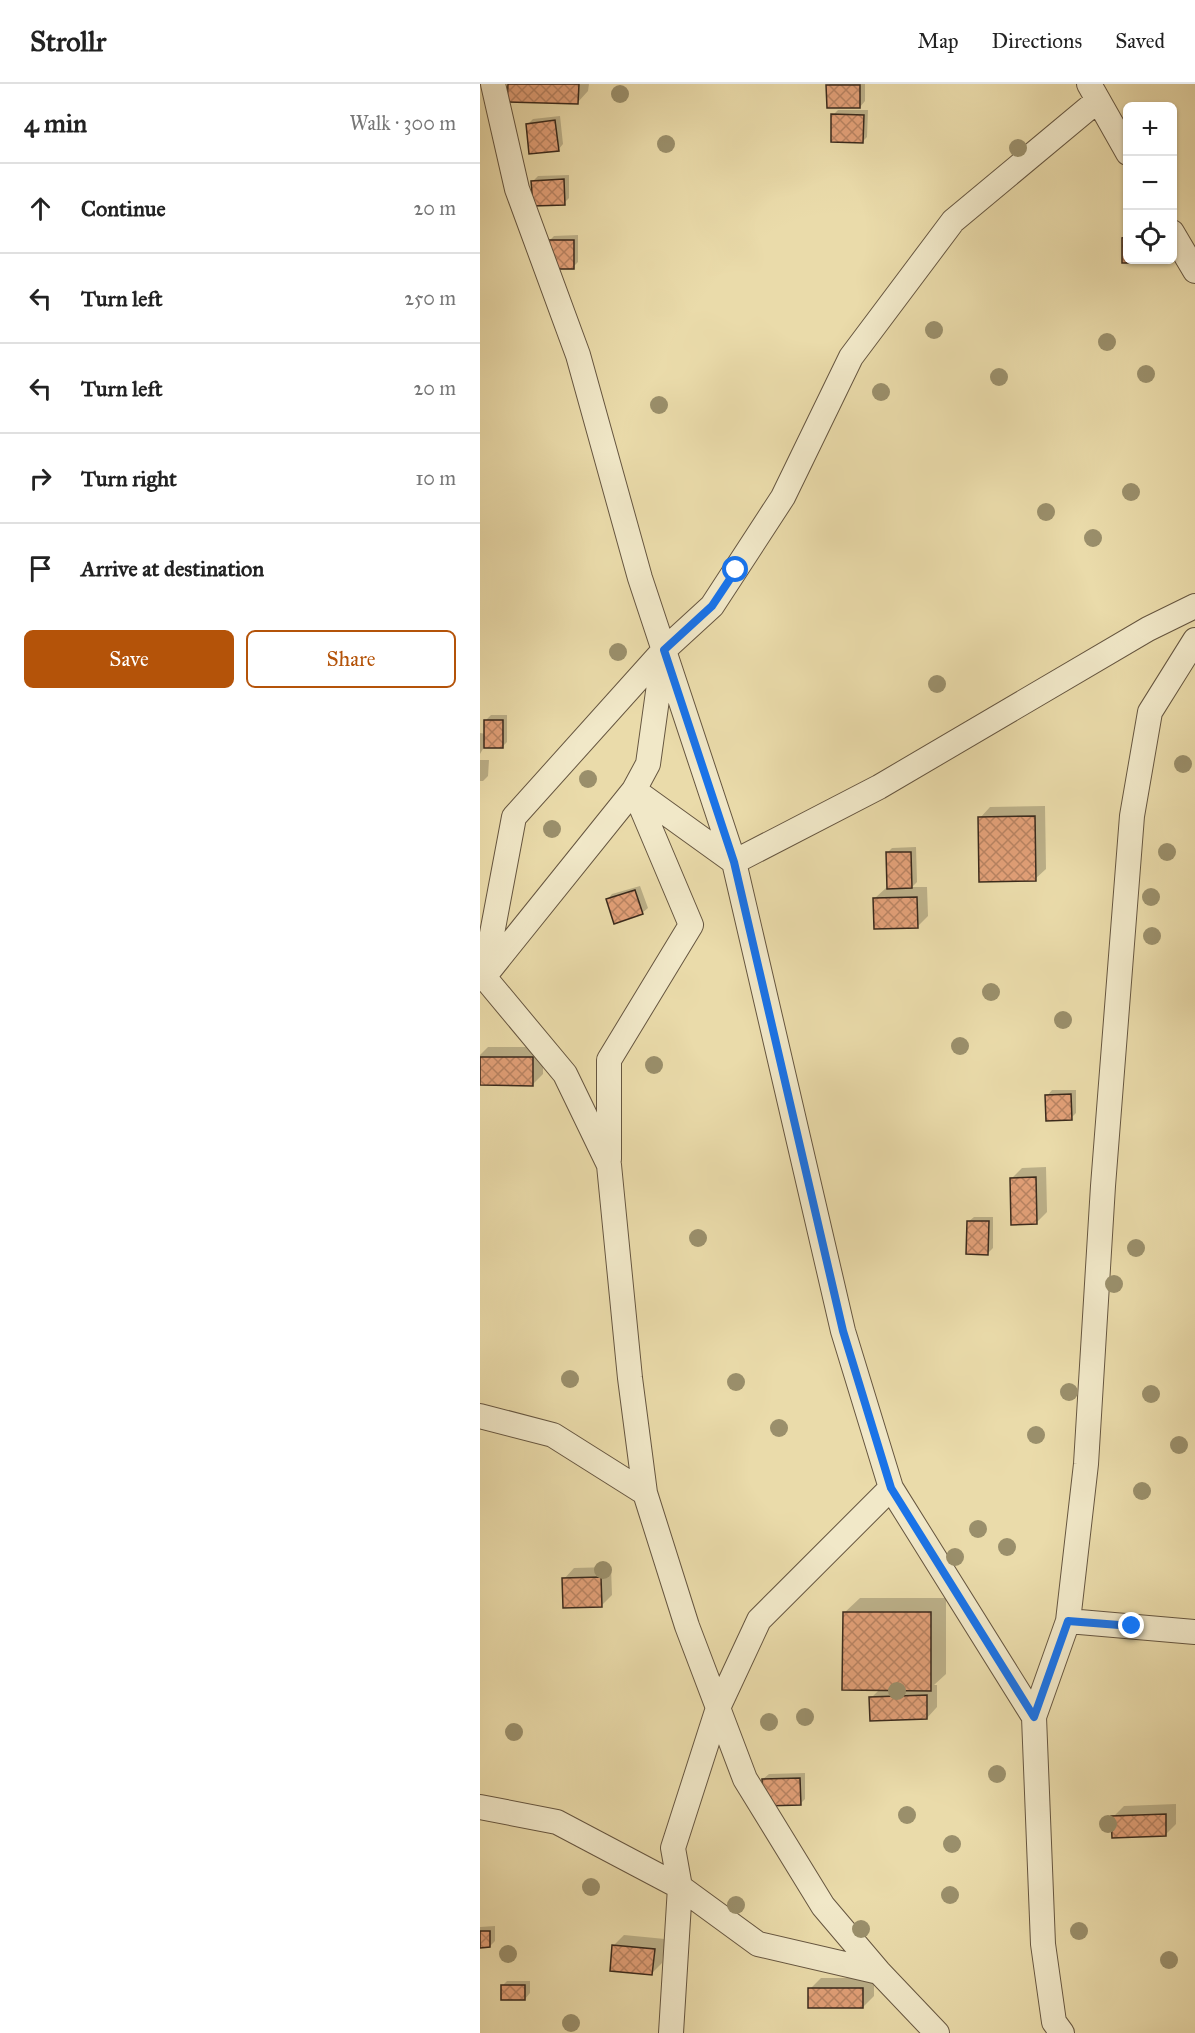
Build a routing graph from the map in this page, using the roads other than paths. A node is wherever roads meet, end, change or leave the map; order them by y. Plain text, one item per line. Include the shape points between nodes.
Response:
1 (493, 84) edge
2 (1093, 92) edge
3 (1123, 144) edge
4 (1177, 239) edge
5 (1195, 271) edge
6 (1195, 606) edge
7 (1195, 640) edge
8 (664, 650) junction
9 (634, 790) junction
10 (734, 862) junction
11 (481, 976) edge
12 (609, 1165) junction
13 (481, 1415) edge
14 (891, 1488) junction
15 (645, 1493) junction
16 (1068, 1621) junction
17 (1195, 1632) edge
18 (718, 1708) junction
19 (1034, 1717) junction
20 (480, 1807) edge
21 (680, 1887) junction
22 (879, 1972) junction
23 (671, 2033) edge
24 (937, 2033) edge
25 (1062, 2033) edge

1 - 8 street via 518,189 578,355
2 - 3 street
2 - 8 street via 953,221 850,357 783,497 712,606
4 - 5 street
6 - 10 street via 1148,629 879,787
7 - 16 street via 1150,712 1132,816 1086,1464
8 - 9 street via 648,764
8 - 10 street
8 - 11 street via 513,817
9 - 10 street
9 - 11 street
9 - 12 street via 691,925 609,1060
10 - 14 street via 843,1331
11 - 12 street via 565,1074
12 - 15 street
13 - 15 street via 553,1435
14 - 18 street via 759,1620
14 - 19 street
15 - 18 street
16 - 17 street
16 - 19 street
18 - 21 street via 673,1848
18 - 22 street via 745,1779 823,1906
19 - 25 street via 1043,1944 1054,2022
20 - 21 street via 557,1822
21 - 22 street via 758,1944
21 - 23 street
22 - 24 street

